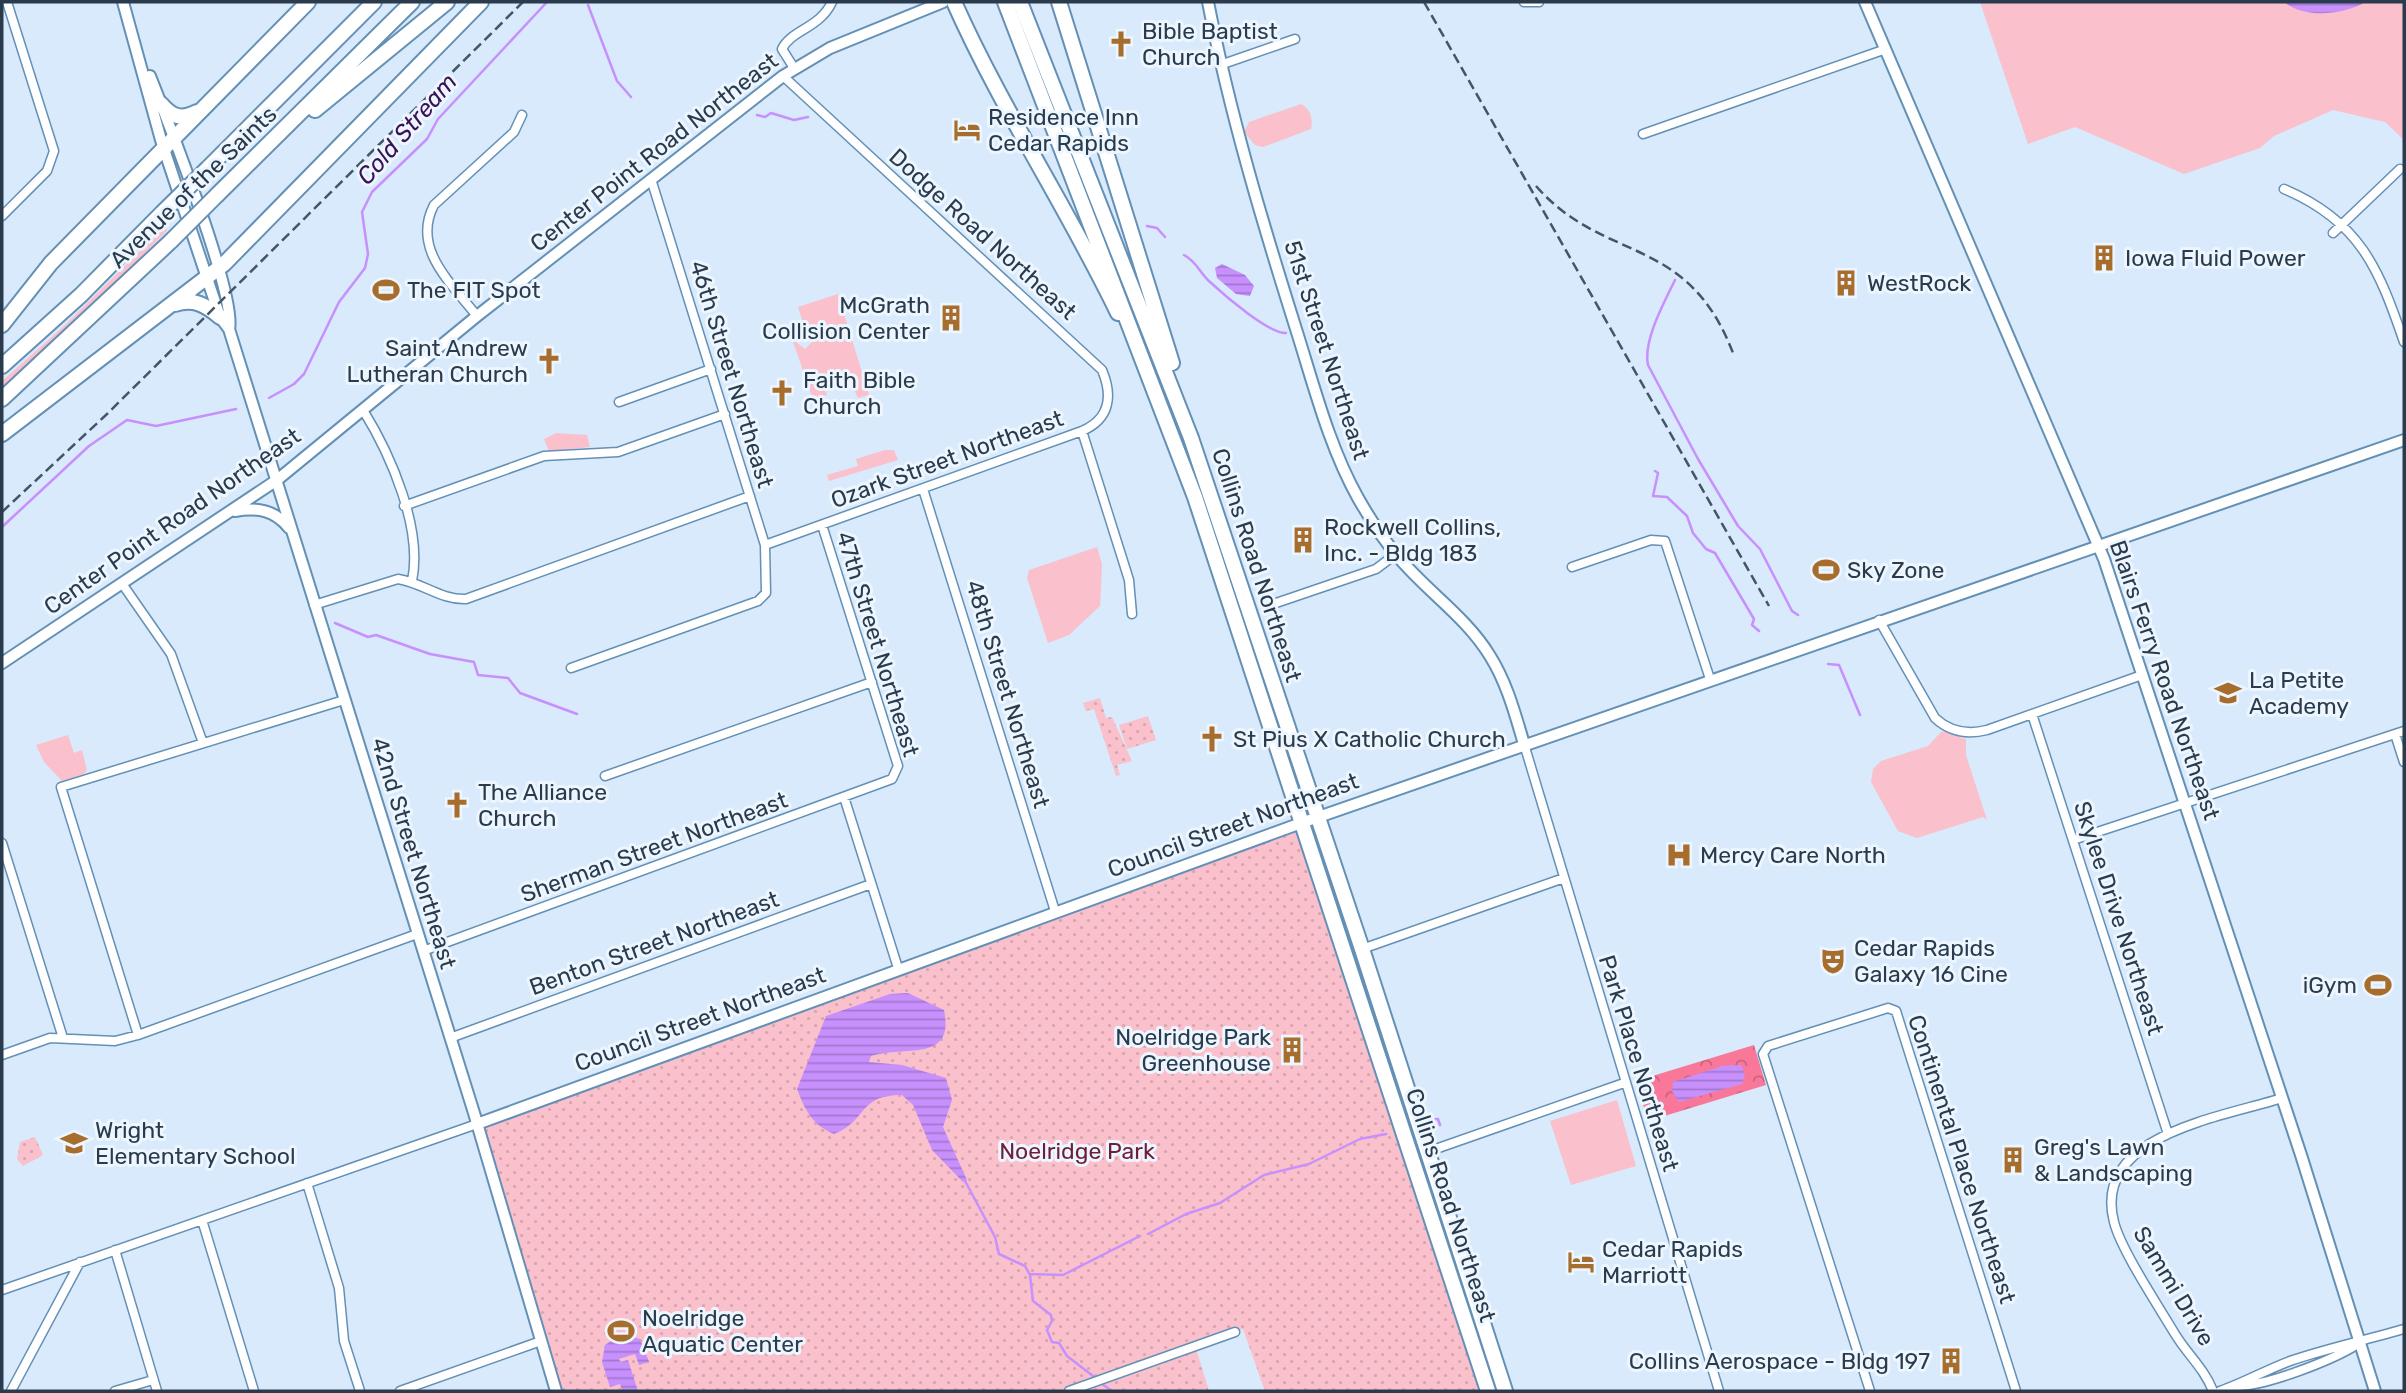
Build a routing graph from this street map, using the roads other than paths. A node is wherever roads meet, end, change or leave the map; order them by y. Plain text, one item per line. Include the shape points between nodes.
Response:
1 (6, 2) edge
2 (123, 2) edge
3 (308, 2) edge
4 (372, 2) edge
5 (412, 2) edge
6 (447, 2) edge
7 (481, 2) edge
8 (832, 2) edge
9 (943, 2) edge
10 (954, 2) edge
11 (1059, 2) edge
12 (1208, 2) edge
13 (1524, 2) edge
14 (1539, 2) edge
15 (1865, 2) edge
16 (1010, 3) edge
17 (11, 15) junction
18 (2, 18) edge
19 (1295, 39) dead end
20 (138, 49) junction
21 (1885, 49) junction
22 (1220, 65) junction
23 (794, 68) junction
24 (783, 76) junction
25 (161, 104) junction
26 (198, 111) junction
27 (522, 115) dead end
28 (1643, 134) dead end
29 (169, 142) junction
30 (255, 160) junction
31 (2400, 169) dead end
32 (651, 179) junction
33 (2284, 189) dead end
34 (2, 216) edge
35 (2342, 224) junction
36 (2333, 233) dead end
37 (212, 274) junction
38 (170, 306) junction
39 (477, 316) junction
40 (224, 323) junction
41 (2, 326) edge
42 (2402, 328) edge
43 (2404, 342) edge
44 (2, 366) edge
45 (711, 369) junction
46 (2, 399) edge
47 (619, 402) dead end
48 (363, 410) junction
49 (725, 414) junction
50 (1082, 431) junction
51 (2, 434) edge
52 (1191, 439) junction
53 (2404, 440) edge
54 (277, 480) junction
55 (923, 489) junction
56 (750, 496) junction
57 (1195, 498) junction
58 (404, 506) junction
59 (229, 513) junction
60 (822, 525) junction
61 (292, 533) junction
62 (765, 545) junction
63 (2097, 545) junction
64 (1396, 554) junction
65 (1572, 567) dead end
66 (412, 581) junction
67 (122, 585) junction
68 (1276, 603) dead end
69 (314, 605) junction
70 (1132, 614) dead end
71 (1879, 620) junction
72 (2, 663) edge
73 (571, 668) dead end
74 (2142, 675) junction
75 (1710, 679) junction
76 (872, 682) junction
77 (344, 700) junction
78 (2032, 714) junction
79 (2404, 731) edge
80 (2395, 734) junction
81 (202, 744) junction
82 (1524, 744) junction
83 (2404, 762) edge
84 (896, 774) joint
85 (605, 776) dead end
86 (844, 797) junction
87 (2185, 803) junction
88 (1310, 819) junction
89 (2073, 840) junction
90 (2, 843) edge
91 (1563, 878) junction
92 (871, 884) junction
93 (1055, 911) junction
94 (417, 934) junction
95 (1362, 949) junction
96 (423, 951) junction
97 (898, 968) junction
98 (1371, 1034) junction
99 (138, 1035) junction
100 (63, 1038) junction
101 (450, 1038) junction
102 (2, 1055) edge
103 (1624, 1083) junction
104 (2282, 1098) junction
105 (477, 1124) junction
106 (2168, 1134) junction
107 (1427, 1152) junction
108 (307, 1183) junction
109 (202, 1220) junction
110 (115, 1250) junction
111 (80, 1262) junction
112 (2, 1290) edge
113 (2404, 1329) edge
114 (1235, 1332) dead end
115 (541, 1341) junction
116 (2361, 1342) junction
117 (153, 1380) junction
118 (11, 1391) edge
119 (115, 1391) edge
120 (157, 1391) edge
121 (254, 1391) edge
122 (360, 1391) edge
123 (400, 1391) edge
124 (556, 1391) edge
125 (1069, 1391) edge
126 (1488, 1391) edge
127 (1505, 1391) edge
128 (1719, 1391) edge
129 (1870, 1391) edge
130 (2016, 1391) edge
131 (2213, 1391) edge
132 (2220, 1391) edge
133 (2375, 1391) edge

1 - 17 street
2 - 20 street, 42nd Street Northeast
3 - 26 highway
4 - 44 highway, Avenue of the Saints, bridge via 81,295
5 - 30 highway, Avenue of the Saints
6 - 30 highway
7 - 37 highway
8 - 23 street via 821,20 785,42 782,49
9 - 23 street, Center Point Road Northeast via 855,37
10 - 57 highway via 1014,126 1107,290
11 - 52 highway via 1183,399
12 - 22 street, 51st Street Northeast
13 - 14 street
15 - 21 street, Blairs Ferry Road Northeast
16 - 52 highway, Collins Road Northeast
16 - 57 highway, Collins Road Northeast
17 - 18 street
17 - 34 street via 52,141 52,163
19 - 22 street
20 - 25 street, 42nd Street Northeast
20 - 29 street, 42nd Street Northeast
21 - 28 street
21 - 63 street, Blairs Ferry Road Northeast
22 - 64 street, 51st Street Northeast via 1252,187 1326,423 1358,498
23 - 24 street, Center Point Road Northeast
24 - 32 street, Center Point Road Northeast
24 - 50 street, Dodge Road Northeast via 1102,370 1110,396 1093,426
25 - 26 highway via 185,118
25 - 29 street, 42nd Street Northeast
26 - 29 highway
27 - 39 street via 514,132 434,205 427,221 431,256
29 - 37 street, 42nd Street Northeast
29 - 41 highway via 51,263
30 - 46 highway, Avenue of the Saints, bridge
31 - 35 street
32 - 39 street, Center Point Road Northeast
32 - 45 street, 46th Street Northeast
33 - 35 street via 2324,208
35 - 36 street
35 - 42 street via 2371,258
37 - 38 highway
37 - 40 street, 42nd Street Northeast
38 - 40 highway via 194,302
38 - 51 highway
39 - 48 street, Center Point Road Northeast
40 - 54 street, 42nd Street Northeast
42 - 43 street
45 - 47 street
45 - 49 street, 46th Street Northeast
48 - 54 street, Center Point Road Northeast
48 - 58 street via 385,448
49 - 56 street, 46th Street Northeast
49 - 58 street via 618,452 544,456
50 - 55 street, Ozark Street Northeast
50 - 70 street, Ozark Street Northeast via 1129,580
52 - 88 highway, Collins Road Northeast
53 - 63 street, Council Street Northeast
54 - 59 street, Center Point Road Northeast
54 - 61 street, 42nd Street Northeast
55 - 60 street, Ozark Street Northeast
55 - 93 street, 48th Street Northeast
56 - 62 street, 46th Street Northeast
56 - 66 street via 466,598 446,598
57 - 88 highway, Collins Road Northeast
58 - 66 street via 415,541
59 - 61 street via 265,511 279,517
59 - 67 street, Center Point Road Northeast
60 - 62 street, Ozark Street Northeast
60 - 76 street, 47th Street Northeast
61 - 69 street, 42nd Street Northeast
62 - 73 street, 46th Street Northeast via 766,593 758,601
63 - 71 street, Council Street Northeast
63 - 74 street, Blairs Ferry Road Northeast
64 - 68 street via 1376,569
64 - 82 street, 51st Street Northeast via 1489,654 1503,680
65 - 75 street via 1651,540 1665,541
66 - 69 street via 382,582
67 - 72 street, Center Point Road Northeast
67 - 81 street via 171,654
69 - 77 street, 42nd Street Northeast
71 - 75 street, Council Street Northeast
71 - 78 street via 1924,702 1947,727 1972,733
74 - 78 street
74 - 87 street, Blairs Ferry Road Northeast
75 - 82 street, Council Street Northeast
76 - 84 street, 47th Street Northeast via 898,766
76 - 85 street
77 - 81 street
77 - 94 street, 42nd Street Northeast
78 - 89 street, Skylee Drive Northeast
79 - 80 street
80 - 83 street
80 - 87 street
81 - 99 street via 61,787
82 - 88 street, Council Street Northeast
82 - 91 street, Park Place Northeast
84 - 86 street, Sherman Street Northeast
86 - 92 street
86 - 96 street, Sherman Street Northeast
87 - 89 street
87 - 104 street, Blairs Ferry Road Northeast
88 - 93 street, Council Street Northeast
88 - 95 highway, Collins Road Northeast
88 - 98 highway, Collins Road Northeast
89 - 106 street, Skylee Drive Northeast
90 - 100 street
91 - 95 street
91 - 103 street, Park Place Northeast
92 - 97 street
92 - 101 street, Benton Street Northeast
93 - 97 street, Council Street Northeast
94 - 96 street, 42nd Street Northeast
94 - 99 street
95 - 107 highway, Collins Road Northeast
96 - 101 street, 42nd Street Northeast
97 - 105 street, Council Street Northeast
98 - 107 highway, Collins Road Northeast via 1385,1058 1416,1148
98 - 126 highway, Collins Road Northeast
99 - 100 street via 115,1041
100 - 102 street
101 - 105 street, 42nd Street Northeast
103 - 107 street
103 - 128 street, Park Place Northeast
104 - 106 street, Sammi Drive
104 - 116 street, Blairs Ferry Road Northeast
105 - 108 street, Council Street Northeast
105 - 115 street, 42nd Street Northeast
106 - 131 street, Sammi Drive via 2127,1160 2118,1174 2111,1206 2121,1239
107 - 127 highway, Collins Road Northeast
108 - 109 street, Council Street Northeast
108 - 122 street via 339,1288 344,1341
109 - 110 street, Council Street Northeast
109 - 121 street
110 - 111 street, Council Street Northeast
110 - 117 street
111 - 112 street, Council Street Northeast
111 - 118 street
113 - 116 street
114 - 125 street
115 - 123 street
115 - 124 street, 42nd Street Northeast
116 - 132 street via 2343,1353 2256,1384
116 - 133 street, Blairs Ferry Road Northeast
117 - 119 street
117 - 120 street
129 - 130 street, Continental Place Northeast via 1763,1054 1768,1046 1888,1008 1896,1011

